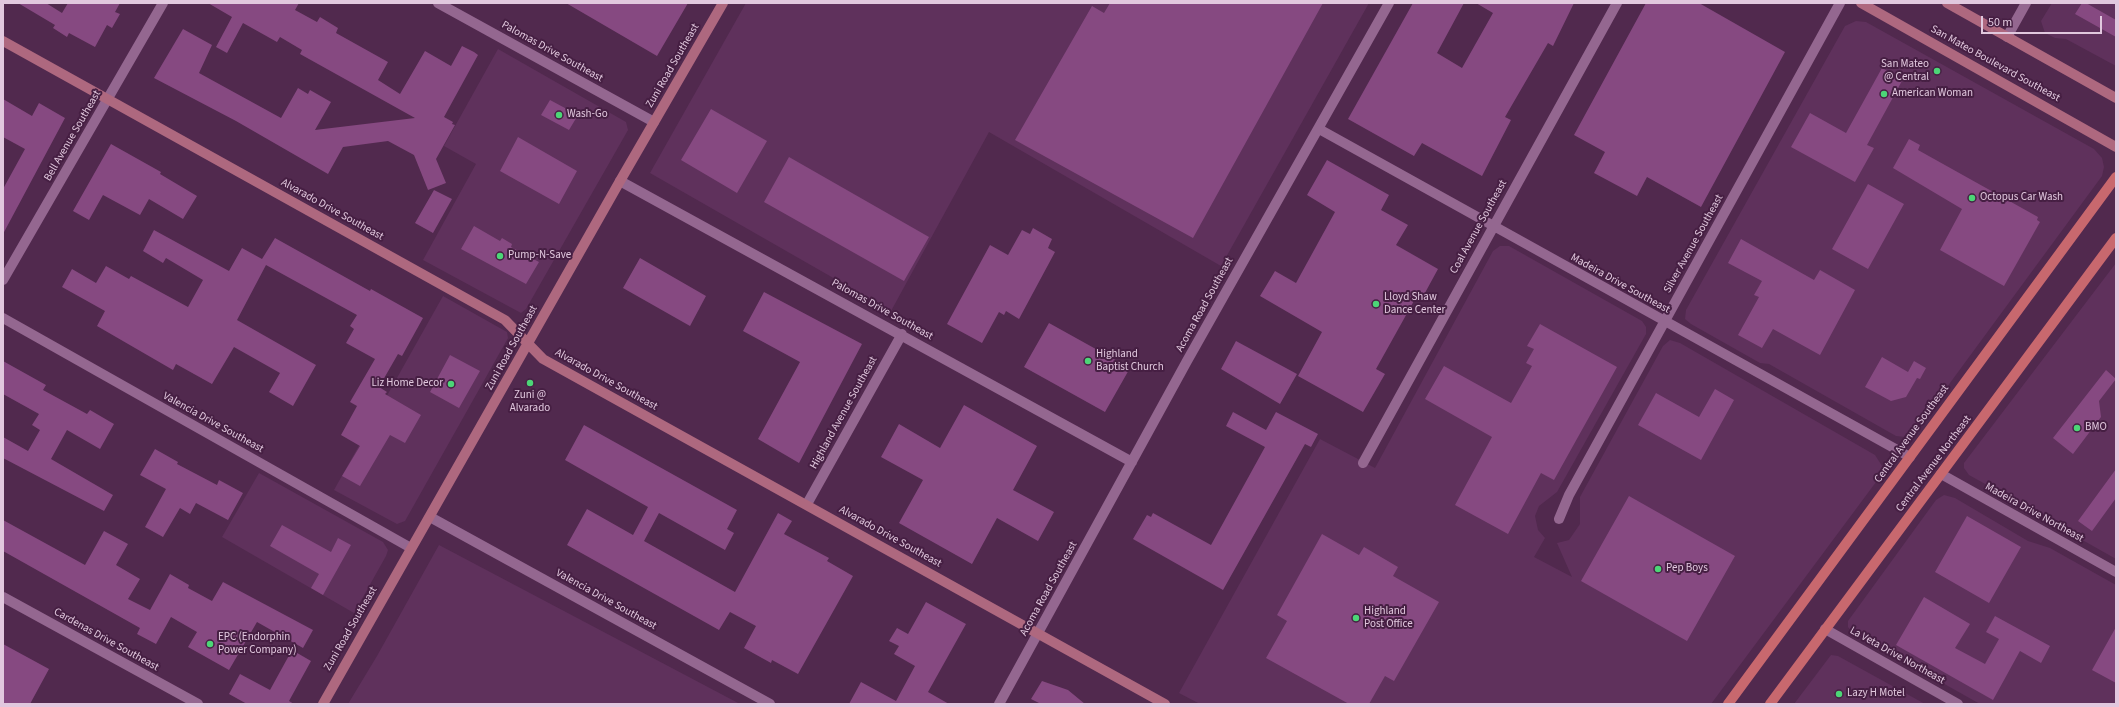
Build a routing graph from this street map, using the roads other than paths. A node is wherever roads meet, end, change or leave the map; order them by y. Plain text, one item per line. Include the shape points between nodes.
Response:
1 (163, 3) edge
2 (438, 3) edge
3 (723, 3) edge
4 (1389, 3) edge
5 (1617, 3) edge
6 (1840, 3) edge
7 (1862, 3) edge
8 (1947, 3) edge
9 (2026, 3) edge
10 (2007, 37) junction
11 (3, 41) edge
12 (2116, 98) edge
13 (108, 100) junction
14 (654, 122) junction
15 (1319, 129) junction
16 (2116, 147) edge
17 (2116, 177) edge
18 (620, 181) junction
19 (1493, 226) junction
20 (2116, 238) edge
21 (3, 280) edge
22 (3, 318) edge
23 (1665, 323) junction
24 (902, 334) junction
25 (528, 344) junction
26 (1910, 458) junction
27 (1132, 462) junction
28 (1363, 463) dead end
29 (1941, 474) junction
30 (807, 504) junction
31 (430, 518) junction
32 (1559, 519) dead end
33 (411, 548) junction
34 (2116, 572) edge
35 (3, 597) edge
36 (1825, 629) junction
37 (1038, 633) junction
38 (198, 704) edge
39 (322, 704) edge
40 (770, 704) edge
41 (999, 704) edge
42 (1165, 704) edge
43 (1728, 704) edge
44 (1770, 704) edge
45 (1958, 704) edge

1 - 13 street, Bell Avenue Southeast
2 - 14 street, Palomas Drive Southeast
3 - 14 street, Zuni Road Southeast
4 - 15 street, Acoma Road Southeast
5 - 19 street, Coal Avenue Southeast
6 - 23 street, Silver Avenue Southeast
7 - 16 street, San Mateo Boulevard Southeast
8 - 10 street
9 - 10 street
10 - 12 street
11 - 13 street, Alvarado Drive Southeast
13 - 21 street, Bell Avenue Southeast
13 - 25 street, Alvarado Drive Southeast via 505,320
14 - 18 street, Zuni Road Southeast
15 - 19 street, Madeira Drive Southeast
15 - 27 street, Acoma Road Southeast
17 - 26 main road, Central Avenue Southeast
18 - 24 street, Palomas Drive Southeast
18 - 25 street, Zuni Road Southeast
19 - 23 street, Madeira Drive Southeast
19 - 28 street, Coal Avenue Southeast
20 - 29 main road, Central Avenue Northeast
22 - 33 street, Valencia Drive Southeast
23 - 26 street, Madeira Drive Southeast
23 - 32 street, Silver Avenue Southeast via 1569,495
24 - 27 street, Palomas Drive Southeast
24 - 30 street, Highland Avenue Southeast
25 - 30 street, Alvarado Drive Southeast via 543,359
25 - 31 street, Zuni Road Southeast
26 - 43 main road, Central Avenue Southeast
27 - 37 street, Acoma Road Southeast
29 - 34 street, Madeira Drive Northeast
29 - 36 main road, Central Avenue Northeast
30 - 37 street, Alvarado Drive Southeast
31 - 33 street, Zuni Road Southeast
31 - 40 street, Valencia Drive Southeast
33 - 39 street, Zuni Road Southeast
35 - 38 street, Cardenas Drive Southeast
36 - 44 main road, Central Avenue Northeast
36 - 45 street, La Veta Drive Northeast
37 - 41 street, Acoma Road Southeast
37 - 42 street, Alvarado Drive Southeast

